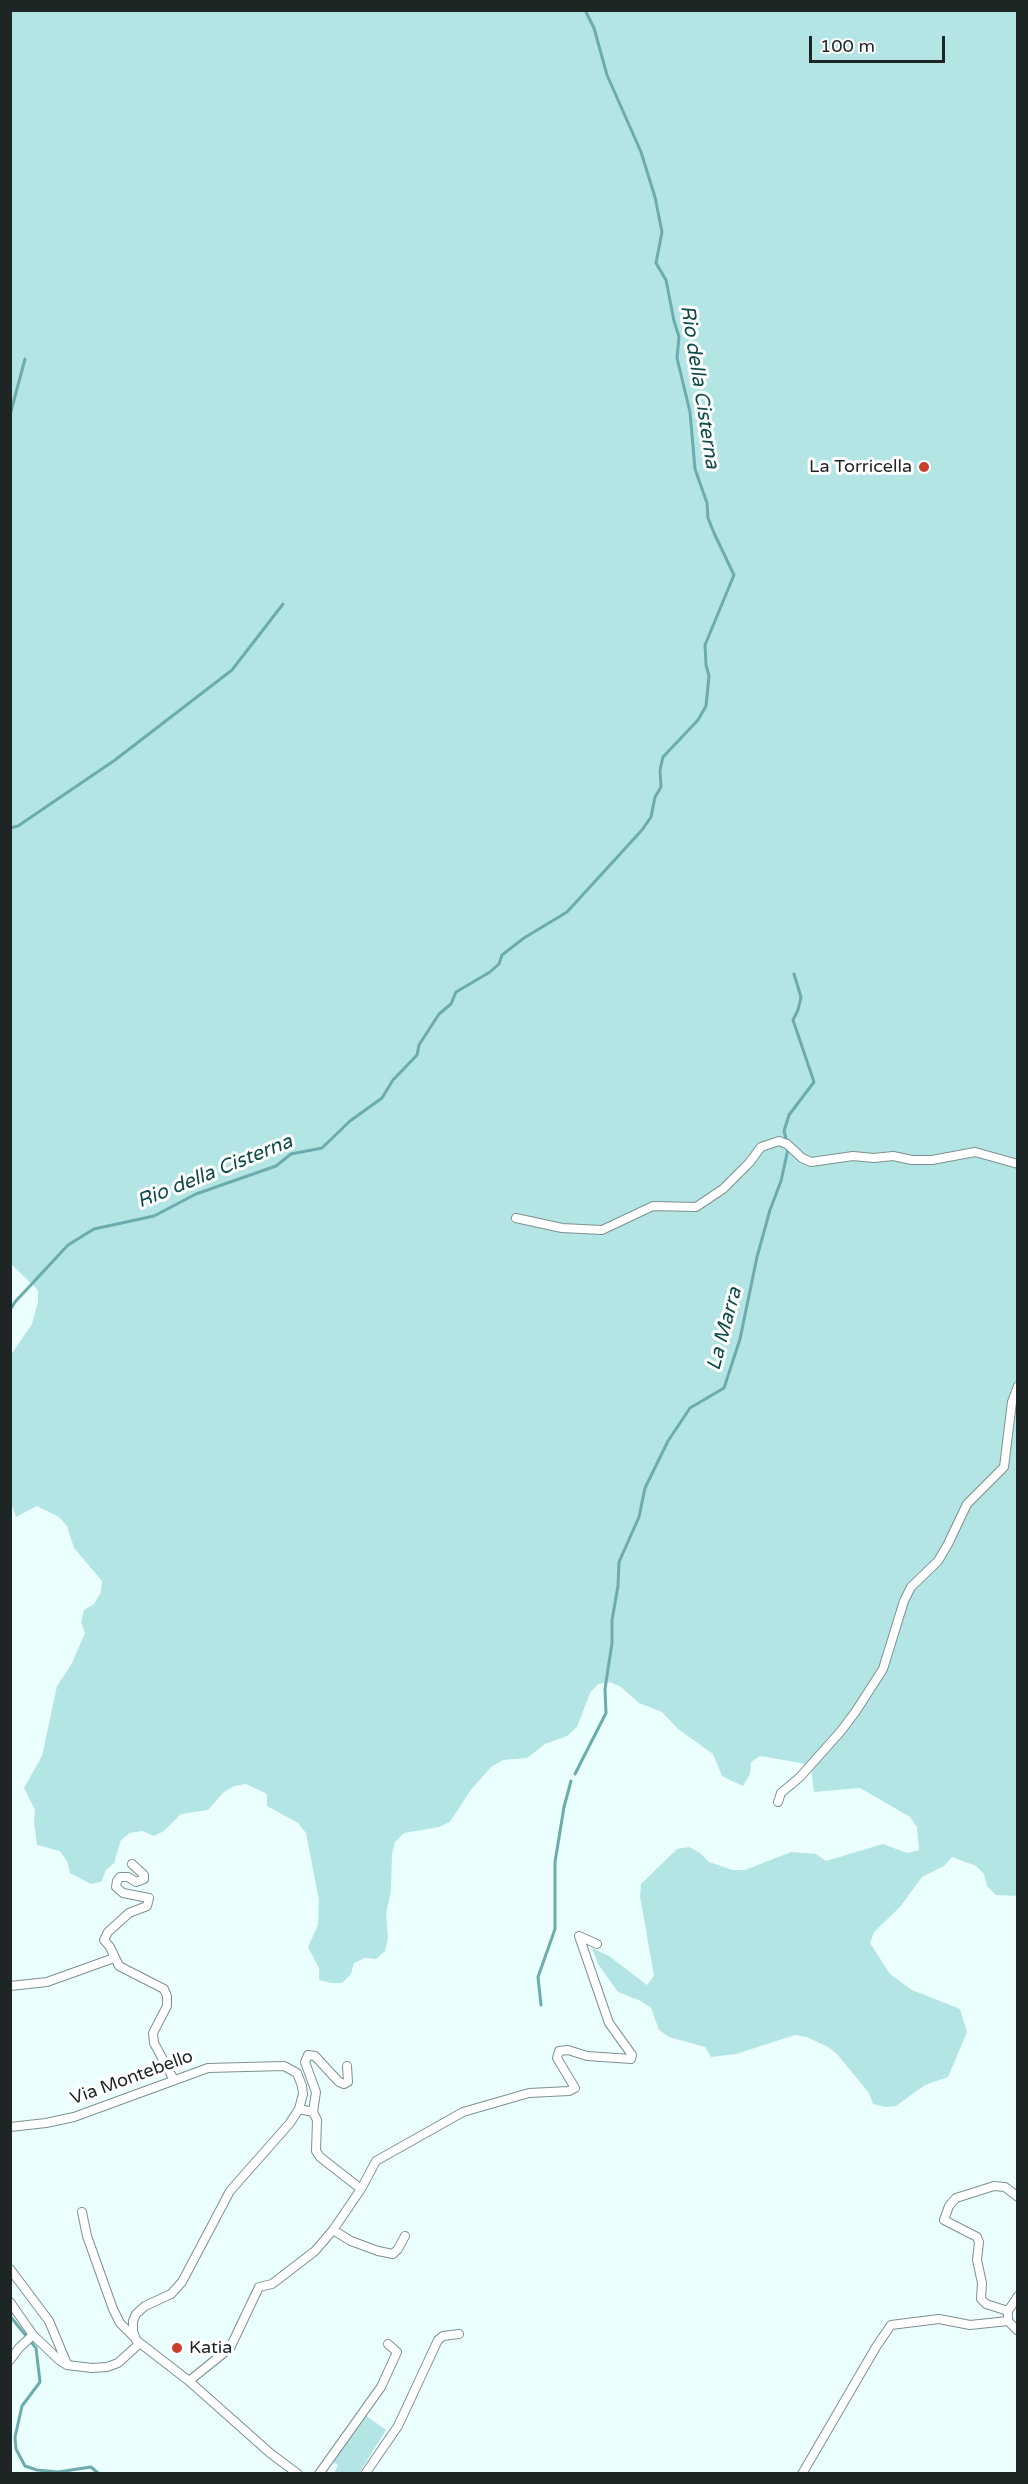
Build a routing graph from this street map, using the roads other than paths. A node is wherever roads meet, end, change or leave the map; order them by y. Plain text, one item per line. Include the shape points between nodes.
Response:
1 (1017, 1164) edge
2 (516, 1218) dead end
3 (1017, 1386) edge
4 (778, 1802) dead end
5 (132, 1864) dead end
6 (597, 1944) dead end
7 (114, 1958) junction
8 (10, 1986) edge
9 (347, 2066) dead end
10 (174, 2080) junction
11 (299, 2109) junction
12 (312, 2112) junction
13 (10, 2127) edge
14 (360, 2189) junction
15 (1017, 2197) edge
16 (82, 2212) dead end
17 (333, 2230) junction
18 (405, 2236) dead end
19 (10, 2269) edge
20 (1017, 2295) edge
21 (10, 2302) edge
22 (1008, 2311) junction
23 (1008, 2321) junction
24 (1017, 2331) edge
25 (459, 2334) dead end
26 (29, 2338) junction
27 (138, 2341) junction
28 (388, 2344) dead end
29 (10, 2360) edge
30 (67, 2365) junction
31 (189, 2381) junction
32 (298, 2474) edge
33 (319, 2474) edge
34 (365, 2474) edge
35 (802, 2474) edge

1 - 2 street via 975,1152 932,1160 852,1156 811,1162 779,1141 761,1147 723,1189 696,1207 653,1206 602,1230 562,1228
3 - 4 street via 1004,1467 967,1504 938,1561 911,1587 883,1669 856,1711 800,1777 781,1793
5 - 7 street via 144,1879 136,1882 120,1877 116,1887 149,1901 147,1906 129,1913 105,1936
6 - 14 street via 579,1936 609,2023 631,2059 559,2051 557,2058 575,2088 529,2093 463,2112 376,2161
7 - 8 street via 47,1982
7 - 10 street via 130,1974 164,1989 167,2006 153,2033 154,2043
9 - 12 street via 348,2082 344,2084 315,2056 306,2057 316,2092
10 - 11 street, Via Montebello via 208,2068 284,2066 297,2073 303,2086
10 - 13 street, Via Montebello via 74,2117
11 - 12 street
11 - 27 street via 230,2191 182,2282 171,2294 136,2314 133,2331
12 - 14 street via 317,2120 316,2151
14 - 17 street
15 - 22 street via 1005,2187 994,2186 956,2198 944,2220 977,2237 981,2299
16 - 27 street via 113,2309 120,2323
17 - 18 street via 378,2252 393,2254
17 - 31 street via 315,2251 286,2274 260,2287 230,2348
19 - 30 street via 49,2321
20 - 22 street
21 - 26 street
22 - 23 street
23 - 24 street
23 - 35 street via 970,2325 939,2319 891,2325
25 - 34 street via 438,2340 398,2426
26 - 29 street
26 - 30 street
27 - 30 street via 118,2363 107,2367
27 - 31 street
28 - 33 street via 397,2352 381,2387
31 - 32 street

